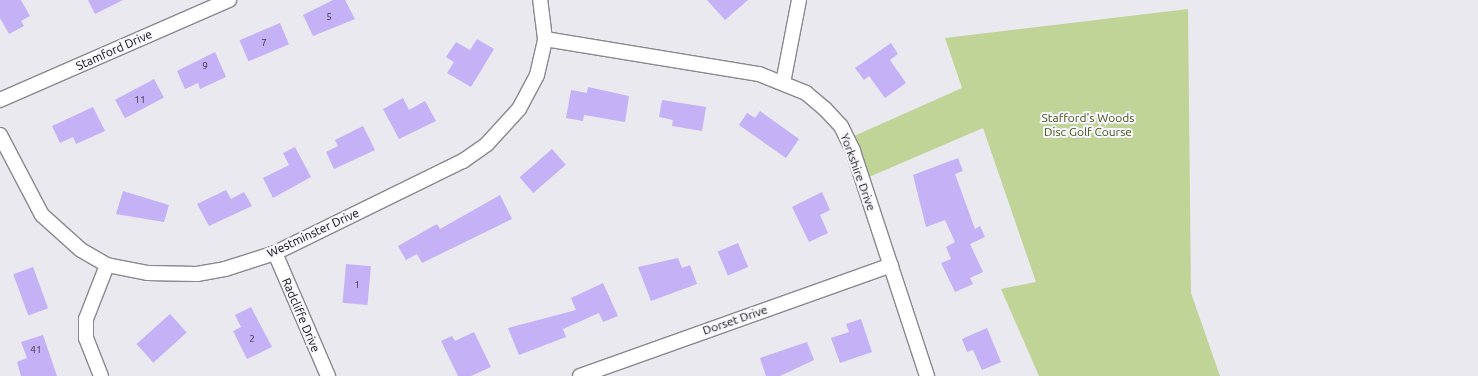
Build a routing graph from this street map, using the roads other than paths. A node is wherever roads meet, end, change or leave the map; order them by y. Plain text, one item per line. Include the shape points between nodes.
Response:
1 (229, 0) edge
2 (540, 0) edge
3 (799, 0) edge
4 (545, 39) junction
5 (783, 83) junction
6 (0, 100) edge
7 (0, 135) edge
8 (275, 253) junction
9 (107, 265) junction
10 (891, 265) junction
11 (102, 376) edge
12 (328, 376) edge
13 (580, 376) edge
14 (927, 376) edge

1 - 6 street, Stamford Drive
2 - 4 street, Westminster Drive
3 - 5 street
4 - 5 street, Yorkshire Drive via 759,74
4 - 8 street, Westminster Drive via 537,75 523,100 487,144 462,161
5 - 10 street, Yorkshire Drive via 806,94 841,126
7 - 9 street, Westminster Drive via 42,215 81,250
8 - 9 street, Westminster Drive via 197,274 148,273
8 - 12 street, Radcliffe Drive
9 - 11 street via 86,319 86,338
10 - 13 street, Dorset Drive
10 - 14 street, Yorkshire Drive

